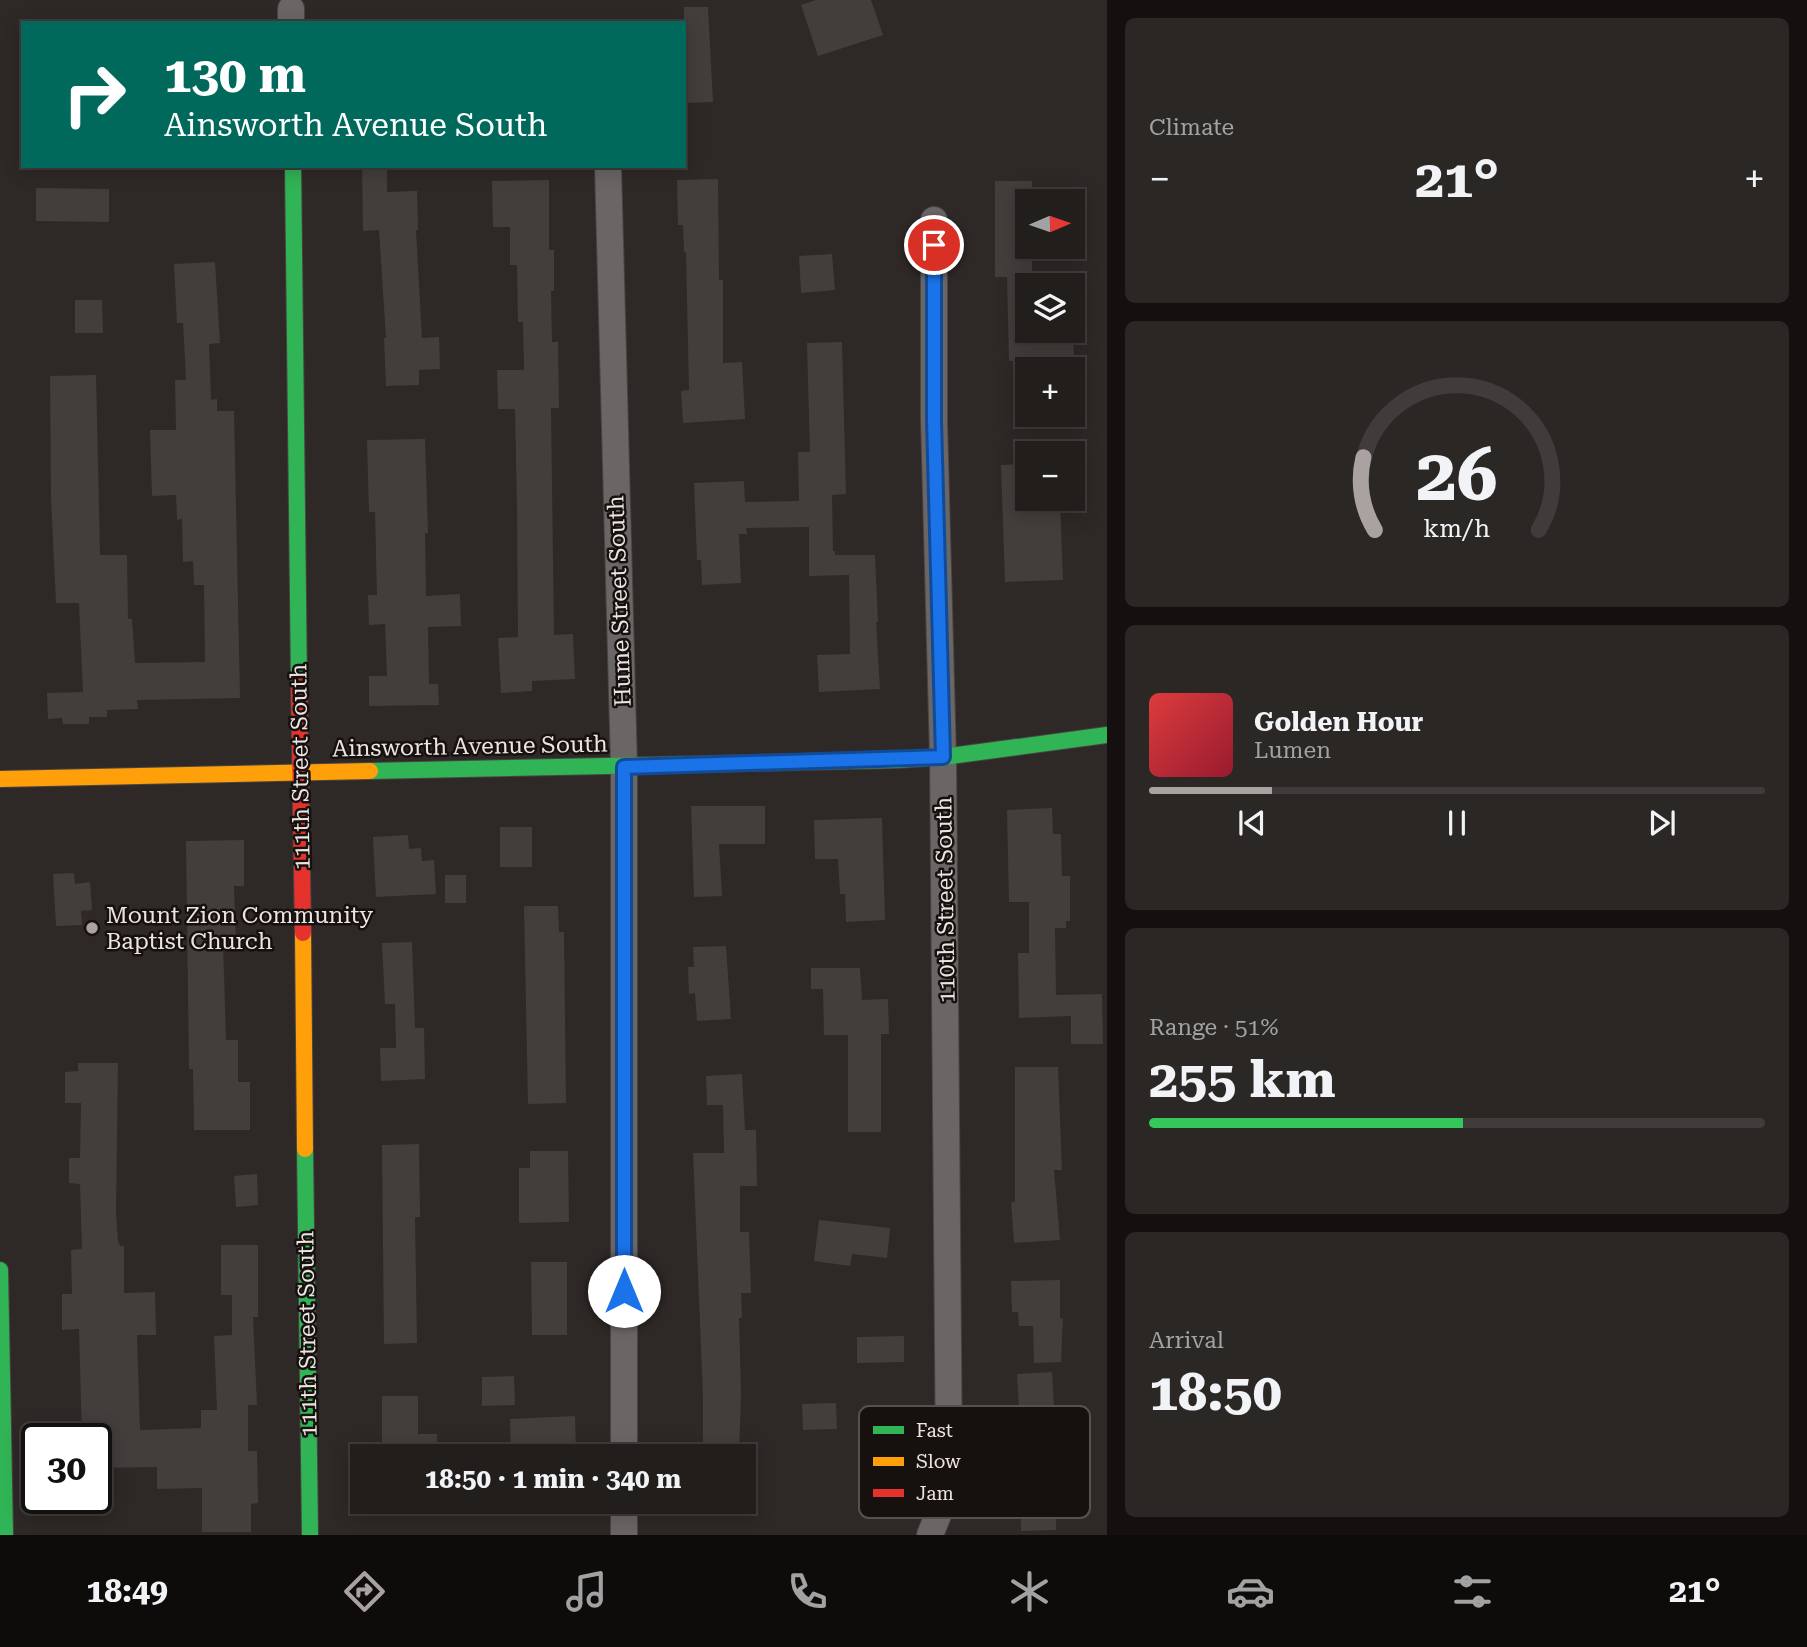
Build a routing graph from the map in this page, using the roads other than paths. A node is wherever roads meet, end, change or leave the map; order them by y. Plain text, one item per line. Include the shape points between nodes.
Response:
1 (293, 168) edge
2 (608, 168) edge
3 (934, 220) dead end
4 (1107, 735) edge
5 (943, 757) junction
6 (624, 767) junction
7 (300, 772) junction
8 (0, 779) edge
9 (0, 1270) edge
10 (949, 1406) edge
11 (624, 1444) edge
12 (624, 1514) edge
13 (937, 1518) edge
14 (5, 1535) edge
15 (310, 1535) edge
16 (624, 1535) edge
17 (930, 1535) edge

1 - 7 street, 111th Street South
2 - 6 street, Hume Street South
3 - 5 street, 110th Street South
4 - 5 street, Ainsworth Avenue South
5 - 6 street, Ainsworth Avenue South
5 - 10 street, 110th Street South
6 - 7 street, Ainsworth Avenue South
6 - 11 street, Hume Street South
7 - 8 street, Ainsworth Avenue South
7 - 15 street, 111th Street South
9 - 14 street
12 - 16 street
13 - 17 street, 110th Street South

